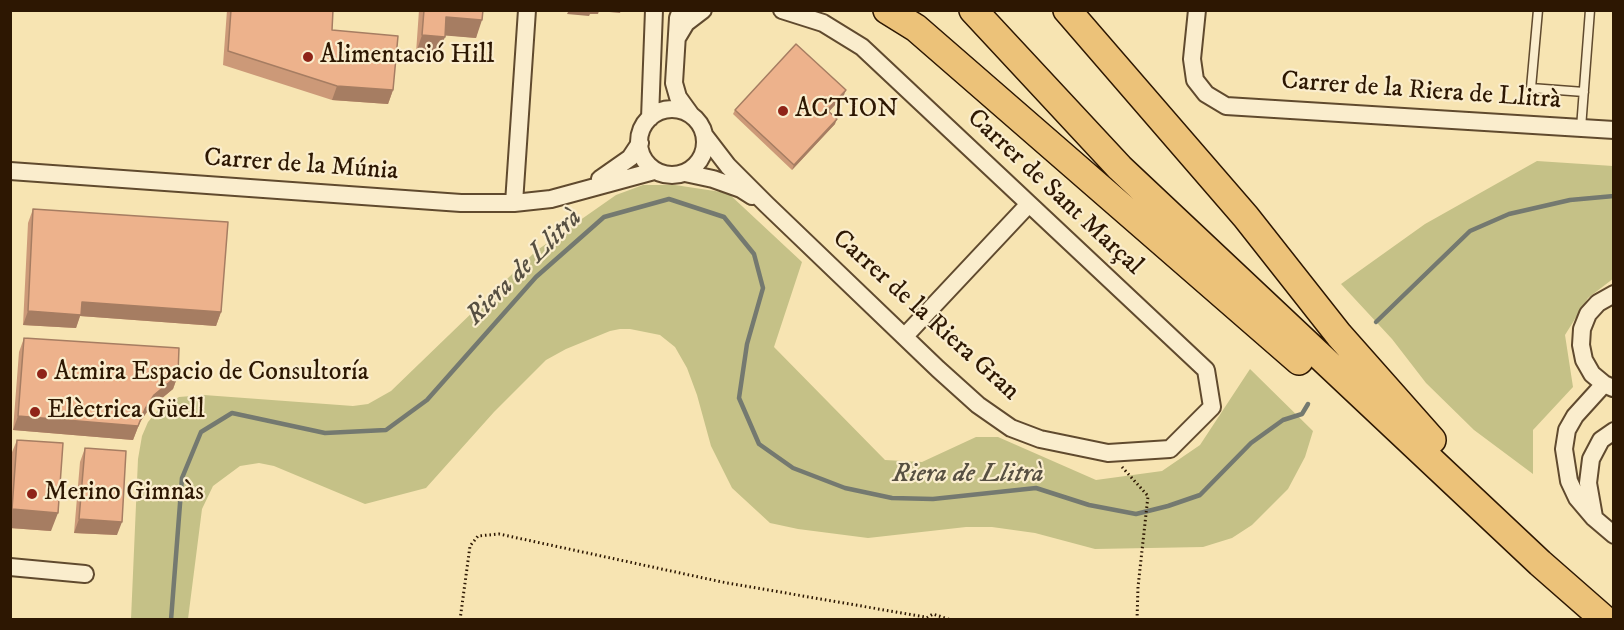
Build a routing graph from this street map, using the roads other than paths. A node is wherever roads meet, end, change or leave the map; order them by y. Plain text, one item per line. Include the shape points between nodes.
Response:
1 (527, 10) edge
2 (654, 10) edge
3 (681, 10) edge
4 (703, 10) edge
5 (783, 10) edge
6 (887, 10) edge
7 (973, 10) edge
8 (1066, 10) edge
9 (1197, 10) edge
10 (1538, 10) edge
11 (1590, 10) edge
12 (676, 39) junction
13 (1584, 92) junction
14 (691, 115) junction
15 (650, 118) junction
16 (1581, 128) junction
17 (1614, 130) edge
18 (705, 136) junction
19 (640, 143) junction
20 (10, 171) edge
21 (654, 171) junction
22 (685, 173) junction
23 (586, 188) junction
24 (514, 203) junction
25 (766, 204) junction
26 (1028, 205) junction
27 (1613, 293) edge
28 (904, 336) junction
29 (1609, 386) edge
30 (1614, 430) edge
31 (1170, 448) joint
32 (1594, 518) junction
33 (1614, 535) edge
34 (1540, 563) junction
35 (10, 567) edge
36 (85, 574) dead end
37 (1605, 620) edge

1 - 24 street
2 - 15 street
3 - 12 street
4 - 12 street via 686,23
5 - 26 street, Carrer de Sant Marçal via 823,23 862,47
6 - 34 highway via 916,28 1297,359 1506,548
7 - 34 highway via 1120,168
8 - 34 highway via 1246,217 1338,335 1443,453 1523,526
9 - 16 street, Carrer de la Riera de Llitrà via 1192,59 1195,80 1206,94 1226,105
10 - 13 lane via 1531,88
11 - 13 lane
12 - 14 street via 674,83 678,97
13 - 16 lane
14 - 15 street via 665,110
14 - 18 street via 700,123
15 - 19 street via 644,124
16 - 17 street, Carrer de la Riera de Llitrà
18 - 22 street via 700,162
18 - 25 street, Carrer de la Riera Gran
19 - 21 street via 644,161
19 - 23 street, Carrer de la Múnia via 630,158
20 - 24 street, Carrer de la Múnia
21 - 22 street via 679,176
21 - 23 street, Carrer de la Múnia
22 - 25 street, Carrer de la Riera Gran via 741,189
23 - 24 street, Carrer de la Múnia via 551,199
25 - 28 street, Carrer de la Riera Gran
26 - 28 street
26 - 31 street, Carrer de Sant Marçal via 1206,370 1212,407
27 - 29 street via 1588,314 1581,345 1592,374
28 - 31 street, Carrer de la Riera Gran via 978,405 1011,428 1040,439 1108,453
29 - 32 street via 1575,416 1567,430 1564,449 1569,481
30 - 32 street via 1601,440 1591,459 1588,483
32 - 33 street
34 - 37 highway
35 - 36 street

